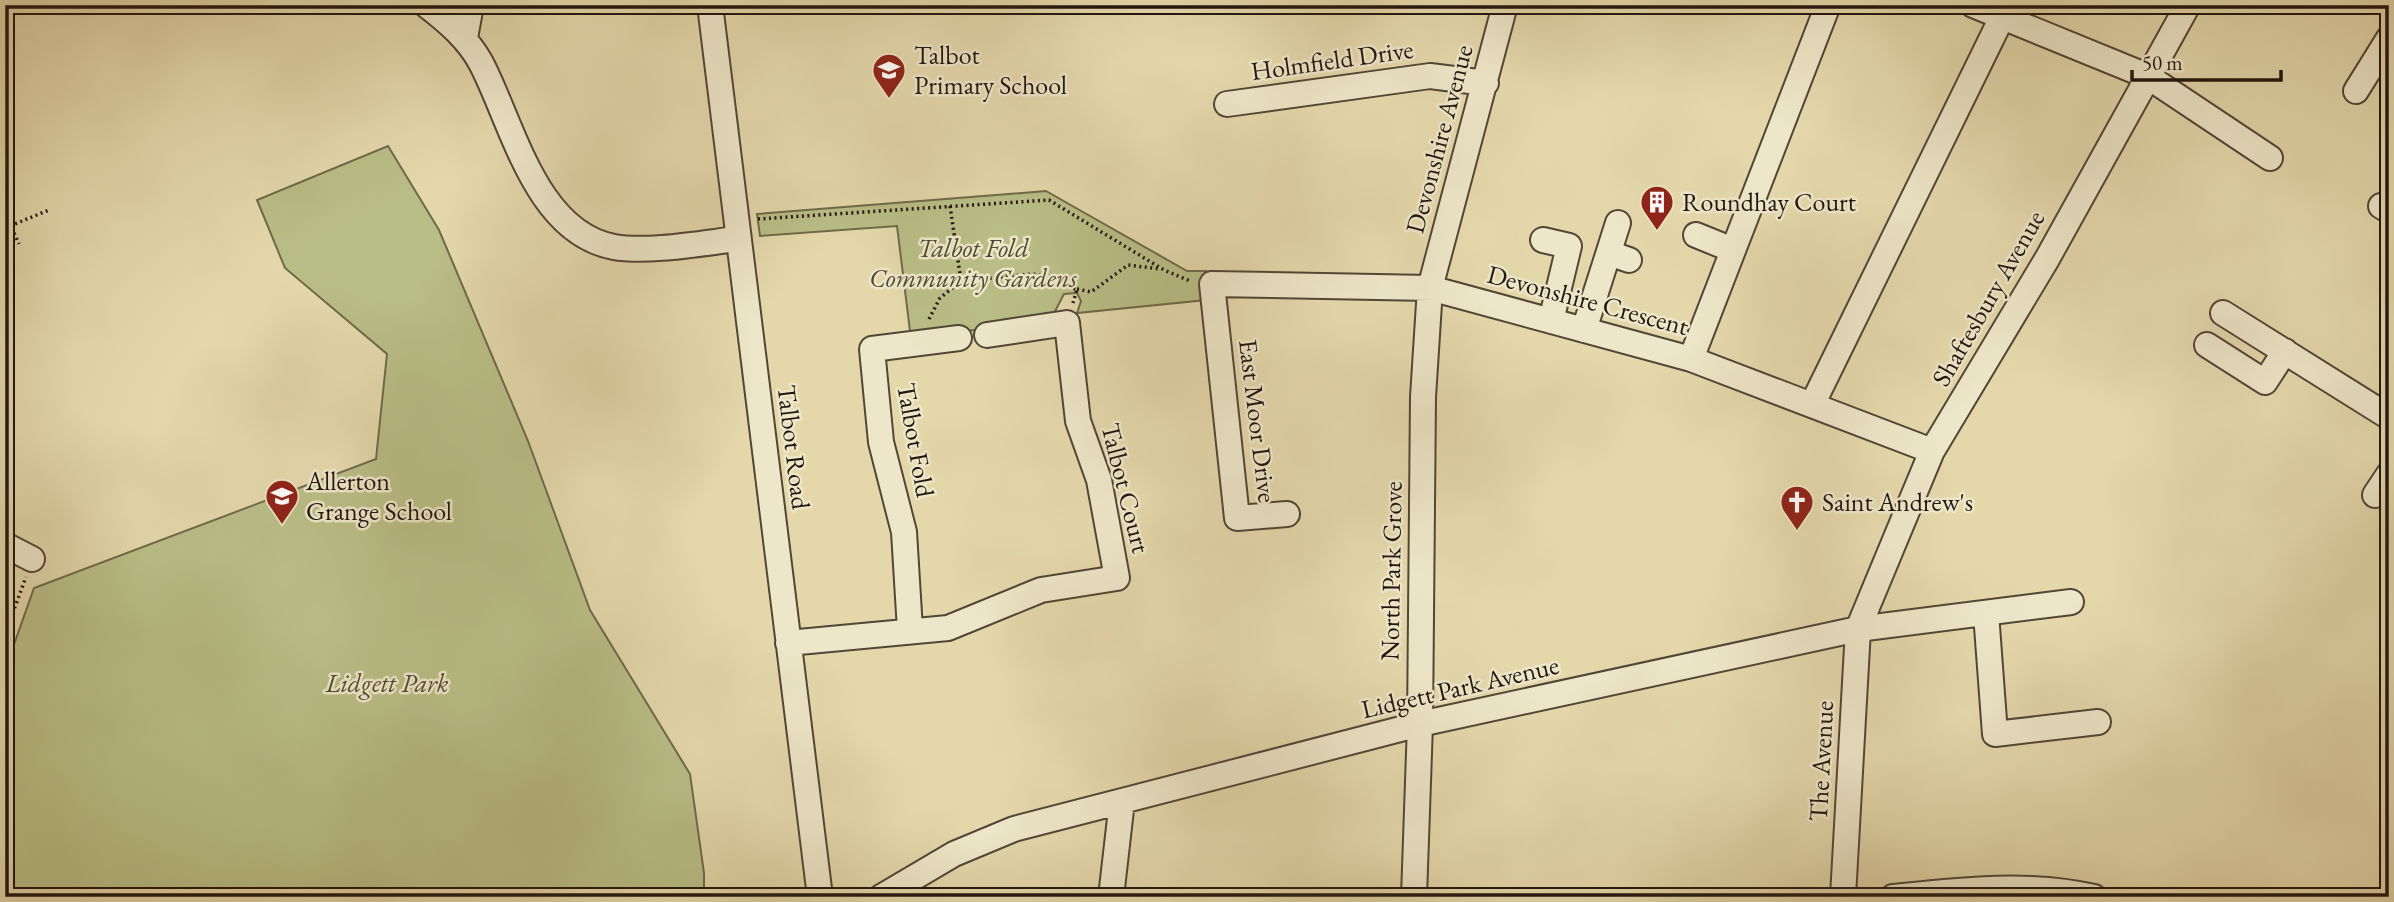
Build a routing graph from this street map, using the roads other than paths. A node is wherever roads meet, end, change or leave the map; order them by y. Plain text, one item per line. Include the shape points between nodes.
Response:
1 (426, 5) edge
2 (471, 5) edge
3 (710, 5) edge
4 (1505, 5) edge
5 (1828, 5) edge
6 (1973, 5) edge
7 (2188, 5) edge
8 (2006, 11) edge
9 (465, 38) junction
10 (2389, 38) edge
11 (2147, 76) junction
12 (1486, 83) junction
13 (2356, 91) dead end
14 (1227, 104) dead end
15 (2270, 158) dead end
16 (1618, 223) dead end
17 (736, 230) junction
18 (1696, 235) dead end
19 (1543, 240) dead end
20 (1733, 250) junction
21 (1212, 284) joint
22 (1430, 288) junction
23 (2223, 313) dead end
24 (1551, 321) junction
25 (1584, 330) junction
26 (988, 335) dead end
27 (960, 338) dead end
28 (2207, 345) dead end
29 (2285, 351) junction
30 (1691, 359) junction
31 (1812, 405) junction
32 (2389, 417) edge
33 (1932, 451) junction
34 (2389, 474) edge
35 (2375, 495) dead end
36 (1287, 514) dead end
37 (5, 545) edge
38 (32, 559) road end
39 (2071, 602) dead end
40 (1986, 613) junction
41 (1858, 629) junction
42 (910, 630) junction
43 (788, 643) junction
44 (2098, 722) dead end
45 (1420, 724) junction
46 (1122, 801) junction
47 (2060, 894) edge
48 (820, 897) edge
49 (881, 897) edge
50 (1111, 897) edge
51 (1414, 897) edge
52 (1843, 897) edge
53 (1893, 897) edge
54 (2094, 897) edge

1 - 9 street
2 - 9 street
3 - 17 street, Talbot Road
4 - 12 street, Devonshire Avenue
5 - 20 street
6 - 8 street
7 - 11 street, Shaftesbury Avenue
8 - 11 street
8 - 31 street
9 - 17 street via 481,62 536,186 580,234 615,247
10 - 13 street
11 - 15 street
11 - 33 street, Shaftesbury Avenue via 2047,259
12 - 14 street, Holmfield Drive via 1430,76
12 - 22 street, Devonshire Avenue
16 - 25 street via 1619,256
17 - 43 street, Talbot Road
18 - 20 street
19 - 24 street via 1569,246
20 - 30 street
21 - 22 street, Devonshire Crescent
21 - 36 street, East Moor Drive via 1237,518
22 - 24 street, Devonshire Crescent
22 - 45 street, North Park Grove via 1423,397
23 - 29 street
24 - 25 street, Devonshire Crescent
25 - 30 street, Devonshire Crescent
26 - 42 street, Talbot Court via 1067,323 1078,421 1099,480 1117,578 1041,590 948,628
27 - 42 street, Talbot Fold via 872,349 881,442 904,532
28 - 29 street via 2265,382
29 - 32 street
30 - 31 street, Devonshire Crescent via 1731,386
31 - 33 street, Devonshire Crescent
33 - 41 street, Shaftesbury Avenue
34 - 35 street
37 - 38 street
39 - 40 street, Lidgett Park Avenue
40 - 41 street, Lidgett Park Avenue
40 - 44 street via 1995,734
41 - 45 street, Lidgett Park Avenue
41 - 52 street, The Avenue
42 - 43 street, Talbot Court
43 - 48 street, Talbot Road
45 - 46 street, Lidgett Park Avenue
45 - 51 street, North Park Grove
46 - 49 street, Lidgett Park Avenue via 1014,829 954,854
46 - 50 street
47 - 53 street via 1981,887
47 - 54 street

